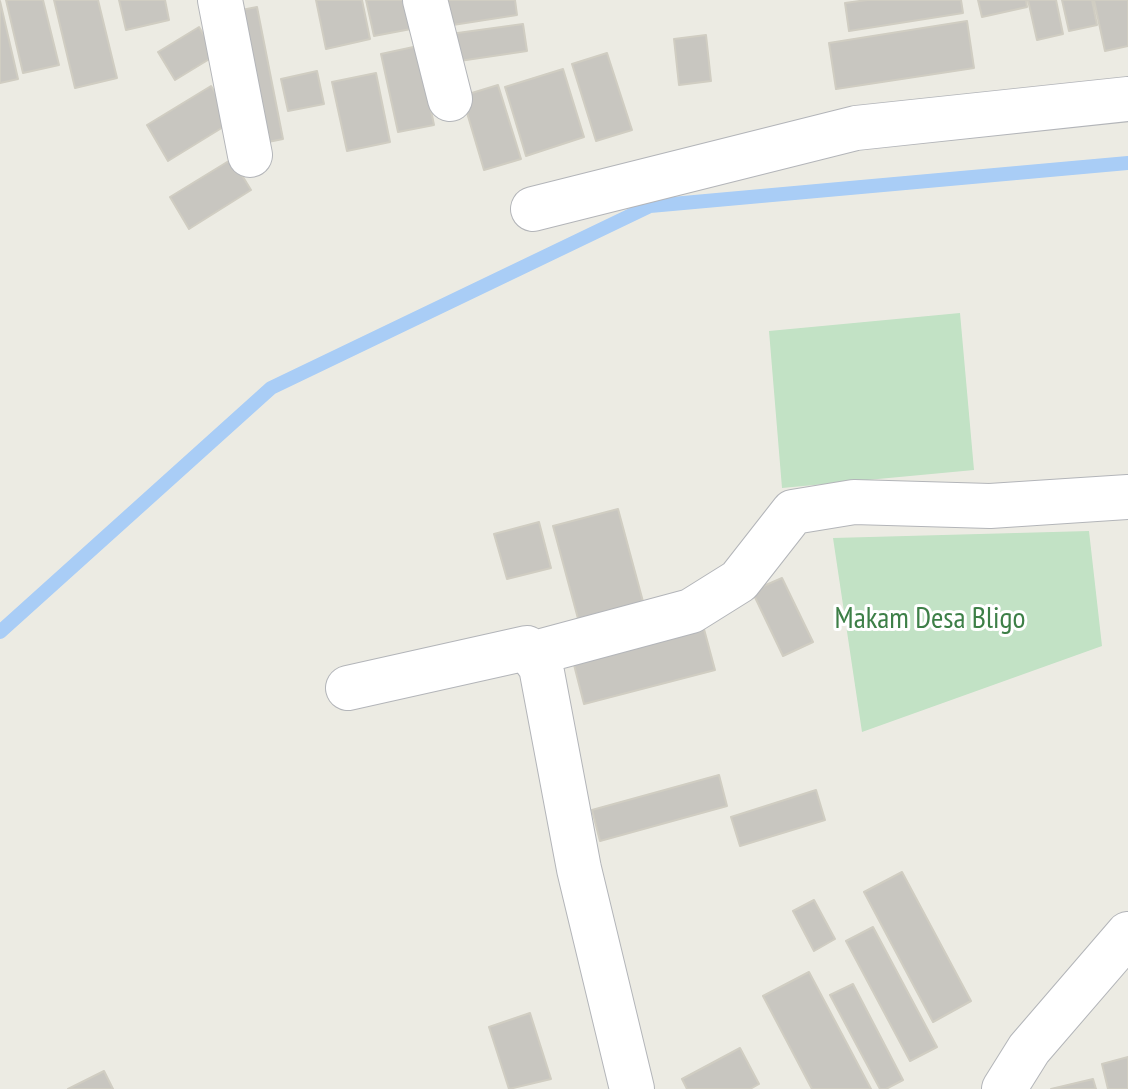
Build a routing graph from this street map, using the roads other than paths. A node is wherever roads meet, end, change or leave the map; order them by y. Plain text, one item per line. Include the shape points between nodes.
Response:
1 (220, 0) edge
2 (425, 0) edge
3 (450, 99) dead end
4 (1128, 99) edge
5 (250, 155) dead end
6 (533, 209) dead end
7 (1128, 497) edge
8 (531, 654) junction
9 (348, 688) dead end
10 (1128, 934) edge
11 (632, 1089) edge
12 (1004, 1089) edge

1 - 5 street
2 - 3 street
4 - 6 street via 856,128
7 - 8 street via 990,506 854,502 793,512 739,581 691,611
8 - 9 street via 527,648 497,652
8 - 11 street via 541,667 579,869
10 - 12 street via 1029,1049

